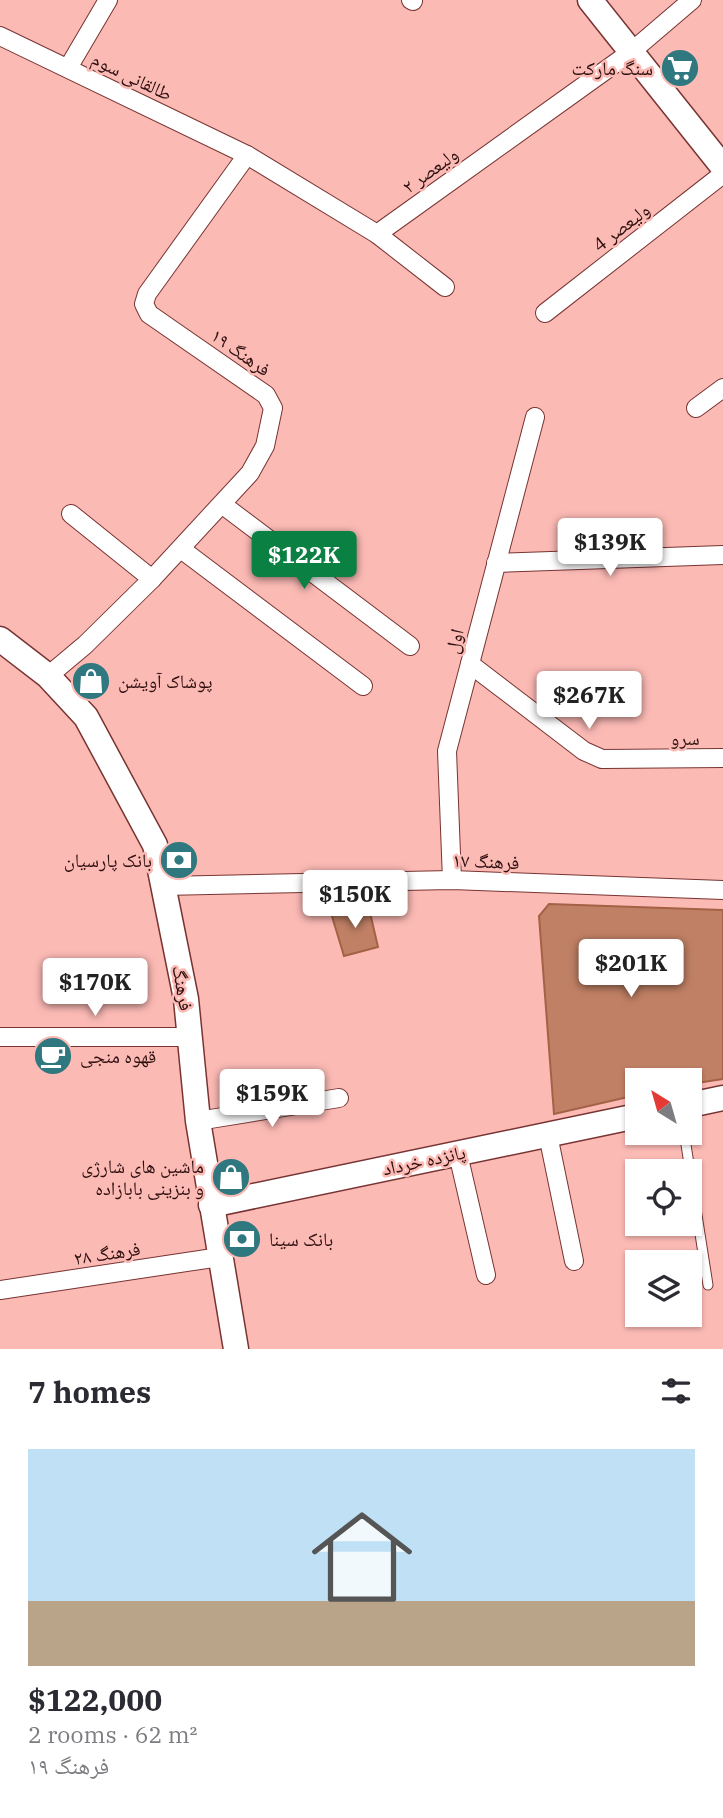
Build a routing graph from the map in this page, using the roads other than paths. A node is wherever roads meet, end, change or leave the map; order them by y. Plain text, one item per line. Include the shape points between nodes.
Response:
1 (108, 0) edge
2 (590, 0) edge
3 (692, 0) edge
4 (0, 36) edge
5 (631, 51) junction
6 (68, 68) junction
7 (247, 155) junction
8 (723, 167) edge
9 (723, 174) edge
10 (377, 234) junction
11 (445, 287) dead end
12 (545, 313) dead end
13 (723, 388) edge
14 (696, 408) dead end
15 (535, 417) dead end
16 (223, 505) junction
17 (71, 514) dead end
18 (181, 549) junction
19 (723, 555) edge
20 (496, 563) junction
21 (152, 579) junction
22 (0, 639) edge
23 (410, 646) dead end
24 (470, 664) junction
25 (48, 676) junction
26 (363, 686) dead end
27 (723, 758) edge
28 (452, 880) junction
29 (163, 886) junction
30 (723, 890) edge
31 (0, 1037) edge
32 (191, 1037) junction
33 (339, 1098) dead end
34 (723, 1098) edge
35 (702, 1102) edge
36 (625, 1119) edge
37 (198, 1121) junction
38 (548, 1135) junction
39 (686, 1145) edge
40 (458, 1154) junction
41 (211, 1205) junction
42 (220, 1257) junction
43 (575, 1261) dead end
44 (486, 1275) dead end
45 (708, 1285) dead end
46 (0, 1290) edge
47 (236, 1349) edge

1 - 6 street
2 - 5 main road
3 - 5 street, ولیعصر ٢
4 - 6 street, طالقانی سوم
5 - 8 main road
5 - 10 street, ولیعصر ٢
6 - 7 street, طالقانی سوم
7 - 10 street
7 - 16 street, فرهنگ ۱۹ via 144,304 149,314 266,395 273,408 265,446
9 - 12 street, ولیعصر 4
10 - 11 street
13 - 14 street
15 - 20 street, اول
16 - 18 street, فرهنگ ۱۹
16 - 23 street
17 - 21 street
18 - 21 street, فرهنگ ۱۹
18 - 26 street
19 - 20 street
20 - 24 street, اول
21 - 25 street, فرهنگ ۱۹
22 - 25 main road, فرهنگ
24 - 27 street, سرو via 602,760
24 - 28 street, اول via 447,751
25 - 29 main road, فرهنگ via 86,718 155,845
28 - 29 street, فرهنگ ۱۷
28 - 30 street, فرهنگ ۱۷
29 - 32 main road, فرهنگ
31 - 32 street
32 - 37 main road, فرهنگ
33 - 37 street
34 - 35 main road
36 - 38 main road, پانزده خرداد
37 - 41 main road, فرهنگ
38 - 40 main road, پانزده خرداد
38 - 43 street
39 - 45 lane
40 - 41 main road, پانزده خرداد
40 - 44 street
41 - 42 main road, فرهنگ
42 - 46 street, فرهنگ ۲۸
42 - 47 main road, فرهنگ

